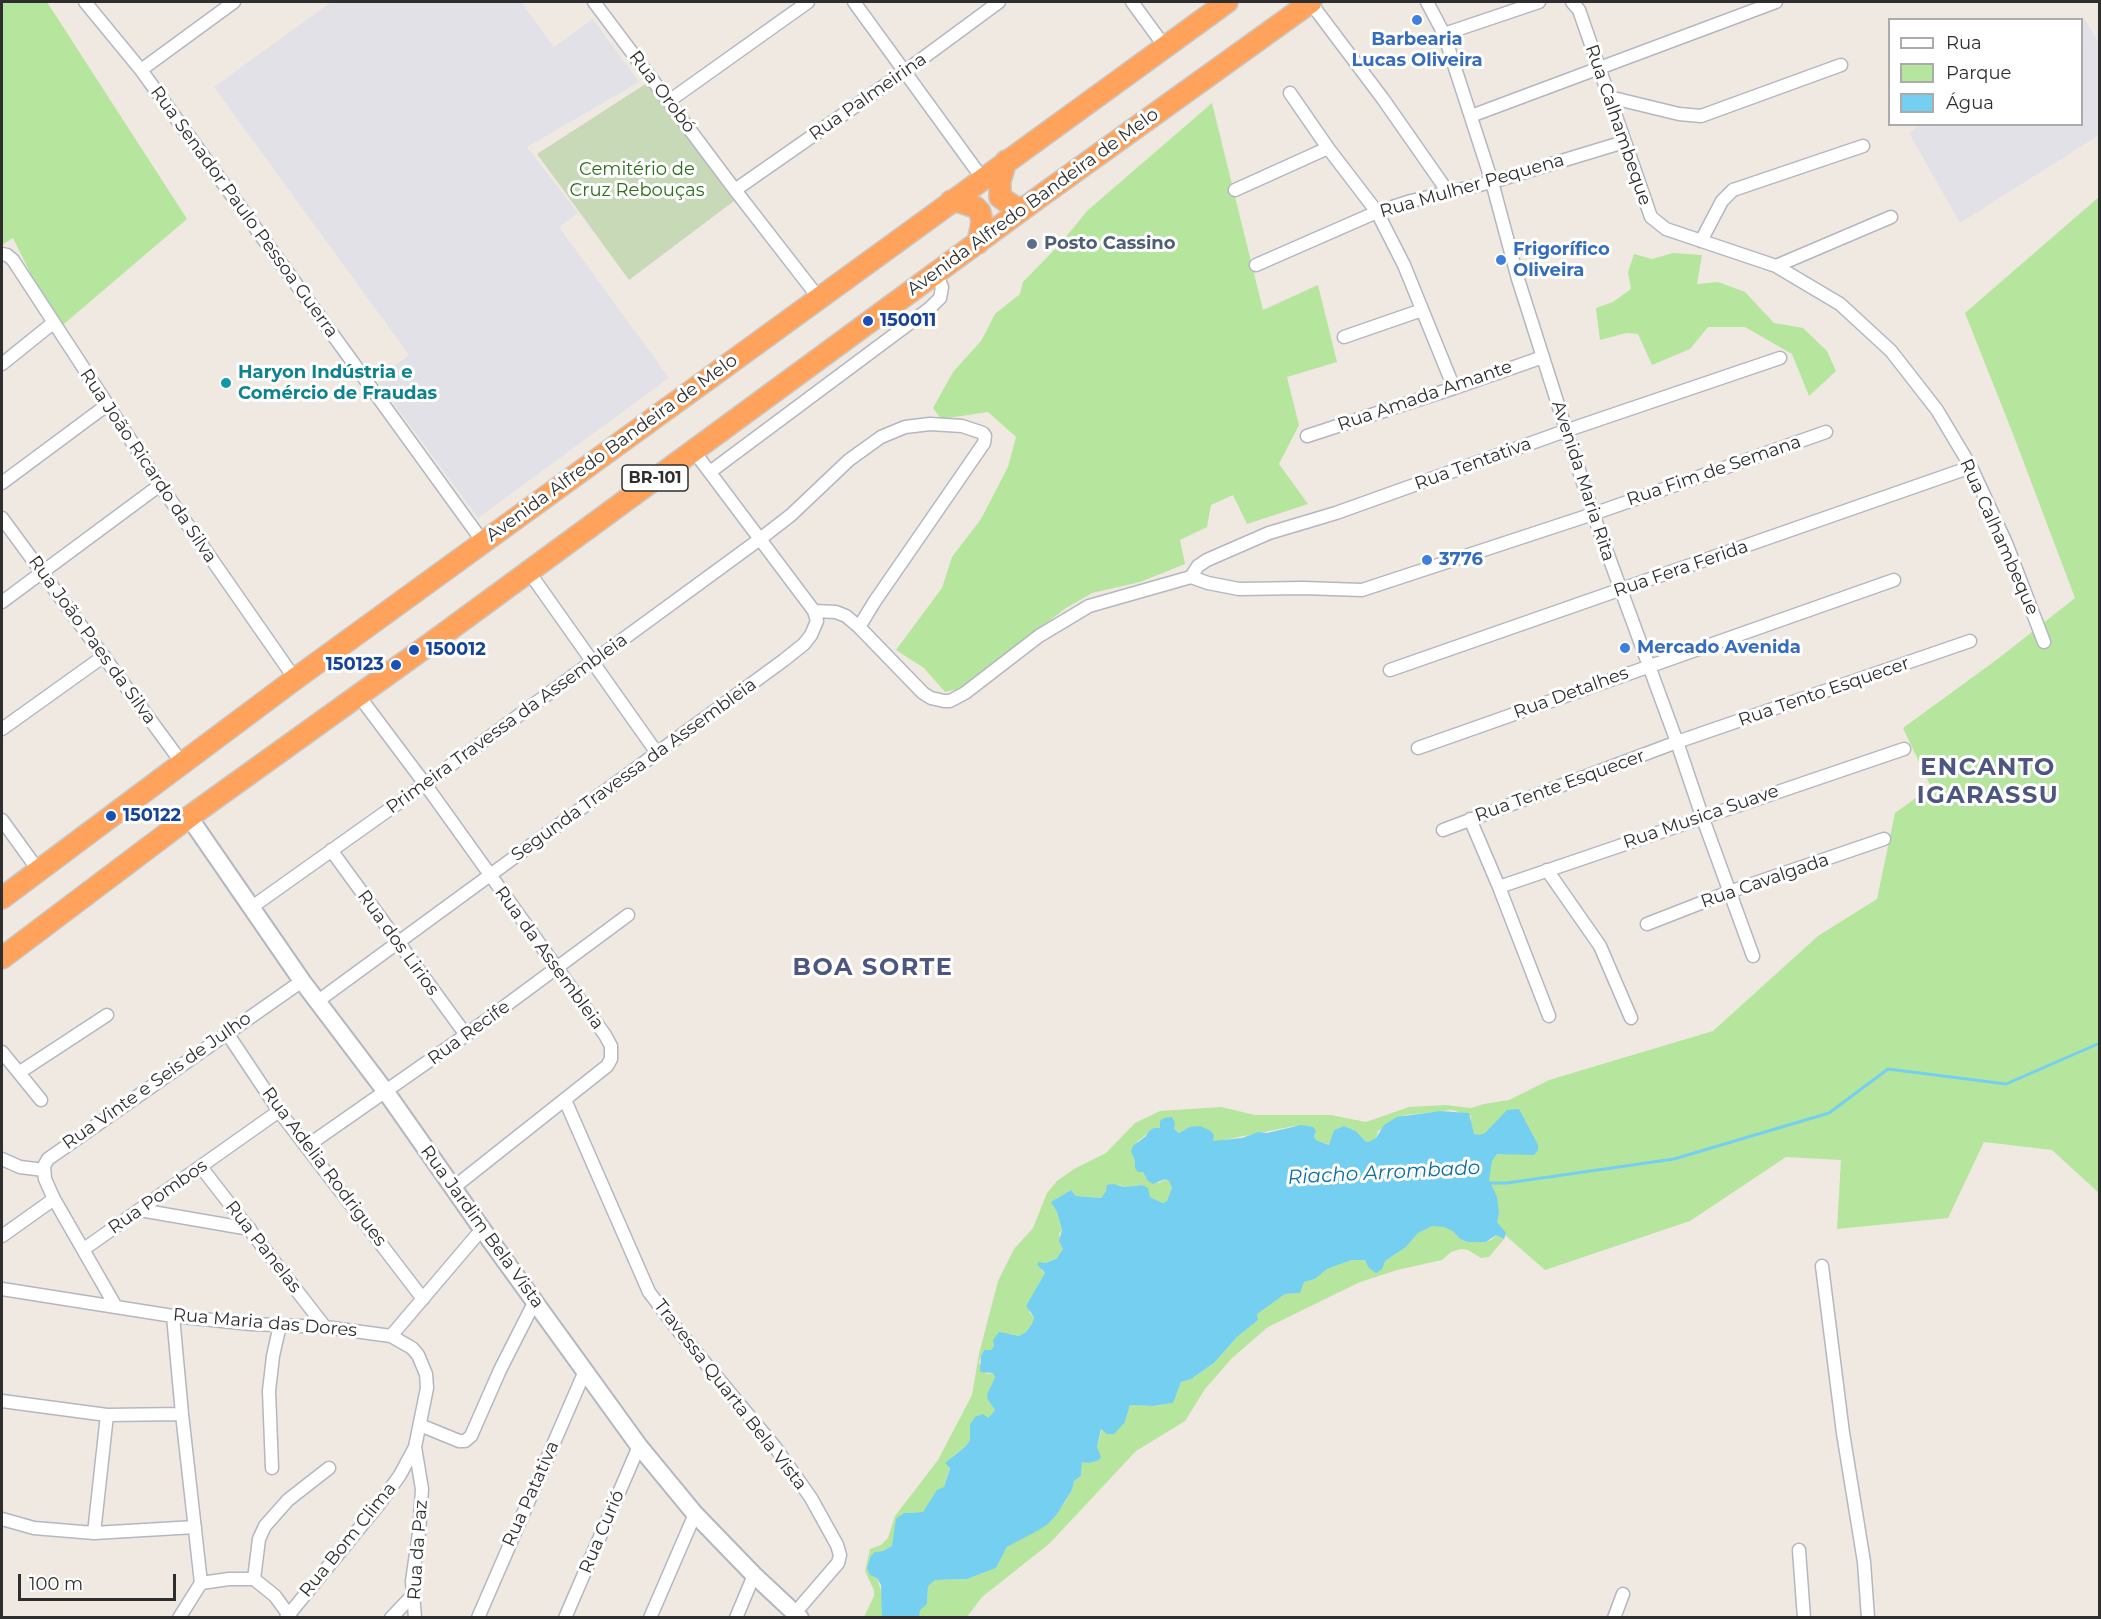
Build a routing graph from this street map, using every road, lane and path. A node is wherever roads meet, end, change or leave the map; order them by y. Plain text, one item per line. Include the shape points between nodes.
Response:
1 (85, 2) edge
2 (231, 2) edge
3 (597, 2) edge
4 (808, 2) edge
5 (854, 2) edge
6 (999, 2) edge
7 (1132, 2) edge
8 (1227, 2) edge
9 (1310, 2) edge
10 (1427, 2) edge
11 (1539, 2) edge
12 (1572, 2) edge
13 (1776, 2) edge
14 (1444, 34) junction
15 (1165, 47) junction
16 (1840, 65) dead end
17 (1597, 67) junction
18 (141, 70) junction
19 (904, 72) junction
20 (1290, 93) dead end
21 (1609, 97) junction
22 (669, 101) junction
23 (1471, 116) junction
24 (1624, 142) junction
25 (1863, 146) dead end
26 (1328, 148) junction
27 (1006, 162) junction
28 (982, 178) junction
29 (1492, 182) junction
30 (735, 190) junction
31 (1235, 190) dead end
32 (1448, 192) junction
33 (951, 201) junction
34 (1026, 207) junction
35 (1377, 212) junction
36 (1891, 217) dead end
37 (1701, 241) junction
38 (978, 243) junction
39 (2, 254) edge
40 (1256, 265) dead end
41 (1776, 266) junction
42 (936, 273) junction
43 (818, 297) junction
44 (1422, 310) junction
45 (53, 323) junction
46 (1344, 337) dead end
47 (1543, 357) junction
48 (1780, 358) dead end
49 (2, 364) edge
50 (1454, 388) junction
51 (107, 405) junction
52 (1565, 431) junction
53 (1827, 432) dead end
54 (1307, 436) dead end
55 (693, 450) junction
56 (1971, 467) junction
57 (710, 472) junction
58 (2, 483) edge
59 (160, 485) junction
60 (1593, 514) junction
61 (2, 518) edge
62 (760, 539) junction
63 (483, 542) junction
64 (529, 572) junction
65 (42, 573) junction
66 (1191, 578) junction
67 (1894, 580) dead end
68 (1620, 590) junction
69 (2, 602) edge
70 (814, 611) junction
71 (859, 627) junction
72 (1970, 642) dead end
73 (2044, 642) dead end
74 (104, 656) junction
75 (592, 662) junction
76 (1649, 665) junction
77 (1390, 670) dead end
78 (295, 679) junction
79 (358, 696) junction
80 (2, 729) edge
81 (1677, 742) junction
82 (1418, 748) dead end
83 (1904, 749) dead end
84 (657, 753) junction
85 (182, 763) junction
86 (425, 784) junction
87 (1702, 816) junction
88 (189, 817) junction
89 (1470, 819) junction
90 (2, 820) edge
91 (1443, 830) dead end
92 (1884, 839) dead end
93 (331, 850) junction
94 (38, 870) junction
95 (1547, 870) junction
96 (489, 876) junction
97 (1499, 887) junction
98 (1729, 892) junction
99 (2, 898) edge
100 (252, 907) junction
101 (628, 915) dead end
102 (1647, 924) dead end
103 (398, 943) junction
104 (1753, 956) dead end
105 (2, 958) edge
106 (556, 967) junction
107 (302, 981) junction
108 (318, 1001) junction
109 (107, 1015) dead end
110 (1549, 1016) dead end
111 (1631, 1018) dead end
112 (227, 1033) junction
113 (466, 1035) junction
114 (2, 1052) edge
115 (20, 1072) junction
116 (386, 1092) junction
117 (41, 1100) dead end
118 (565, 1100) junction
119 (279, 1111) junction
120 (307, 1146) junction
121 (2, 1159) edge
122 (201, 1167) junction
123 (44, 1170) junction
124 (453, 1188) junction
125 (54, 1199) junction
126 (140, 1210) junction
127 (250, 1229) junction
128 (482, 1229) junction
129 (2, 1236) edge
130 (84, 1249) junction
131 (1822, 1266) dead end
132 (2, 1289) edge
133 (423, 1299) junction
134 (535, 1301) junction
135 (116, 1307) junction
136 (173, 1316) junction
137 (280, 1325) junction
138 (325, 1327) junction
139 (391, 1336) junction
140 (585, 1371) junction
141 (2, 1401) edge
142 (182, 1414) junction
143 (106, 1415) junction
144 (420, 1425) junction
145 (639, 1446) junction
146 (415, 1447) junction
147 (272, 1468) dead end
148 (329, 1468) dead end
149 (695, 1514) junction
150 (2, 1519) edge
151 (195, 1527) junction
152 (94, 1533) junction
153 (1799, 1550) dead end
154 (754, 1575) junction
155 (254, 1579) junction
156 (201, 1583) junction
157 (1623, 1594) dead end
158 (412, 1596) junction
159 (798, 1615) edge
160 (288, 1616) edge
161 (179, 1617) edge
162 (392, 1617) edge
163 (415, 1617) edge
164 (478, 1617) edge
165 (565, 1617) edge
166 (650, 1617) edge
167 (736, 1617) edge
168 (1614, 1617) edge
169 (1804, 1617) edge
170 (1868, 1617) edge

1 - 18 street, Rua Senador Paulo Pessoa Guerra
2 - 18 street
3 - 22 street, Rua Orobó
4 - 22 street
5 - 19 street
6 - 19 street, Rua Palmeirina
7 - 15 street
8 - 15 highway, Avenida Alfredo Bandeira de Melo / BR-101
9 - 32 street
9 - 34 highway, Avenida Alfredo Bandeira de Melo / BR-101
10 - 14 street, Avenida Maria Rita
11 - 14 street
12 - 17 street, Rua Calhambeque via 1579,10
13 - 17 street
14 - 23 street, Avenida Maria Rita
15 - 27 highway, Avenida Alfredo Bandeira de Melo / BR-101
16 - 21 street via 1701,116
17 - 21 street, Rua Calhambeque
17 - 23 street
18 - 63 street, Rua Senador Paulo Pessoa Guerra
19 - 28 street
19 - 30 street, Rua Palmeirina
20 - 26 street
21 - 24 street, Rua Calhambeque
22 - 30 street, Rua Orobó
23 - 29 street, Avenida Maria Rita
24 - 29 street, Rua Mulher Pequena
24 - 37 street, Rua Calhambeque via 1651,217 1666,229
25 - 37 street via 1733,190 1722,201
26 - 31 street
26 - 35 street
27 - 28 highway, Avenida Alfredo Bandeira de Melo / BR-101
27 - 34 highway via 1000,197 1016,208
28 - 33 highway, Avenida Alfredo Bandeira de Melo / BR-101
29 - 32 street, Rua Mulher Pequena
29 - 47 street, Avenida Maria Rita
30 - 43 street, Rua Orobó
32 - 35 street, Rua Mulher Pequena
33 - 38 highway via 968,204 980,212
33 - 43 highway, Avenida Alfredo Bandeira de Melo / BR-101
34 - 38 highway, Avenida Alfredo Bandeira de Melo / BR-101
35 - 40 street, Rua Mulher Pequena
35 - 44 street
36 - 41 street
37 - 41 street, Rua Calhambeque
38 - 42 highway, Avenida Alfredo Bandeira de Melo / BR-101
39 - 45 street, Rua João Ricardo da Silva via 13,260
41 - 56 street, Rua Calhambeque via 1840,304 1891,351 1937,410
42 - 55 highway, Avenida Alfredo Bandeira de Melo / BR-101
42 - 57 street via 941,293 930,308
43 - 63 highway, Avenida Alfredo Bandeira de Melo / BR-101
44 - 46 street
44 - 50 street
45 - 49 street
45 - 51 street, Rua João Ricardo da Silva
47 - 50 street, Rua Amada Amante
47 - 52 street, Avenida Maria Rita
48 - 52 street, Rua Tentativa
50 - 54 street, Rua Amada Amante
51 - 58 street
51 - 59 street, Rua João Ricardo da Silva
52 - 60 street, Avenida Maria Rita
52 - 66 street, Rua Tentativa via 1269,533 1198,566
53 - 60 street, Rua Fim de Semana
55 - 57 street
55 - 64 highway, Avenida Alfredo Bandeira de Melo / BR-101
56 - 68 street, Rua Fera Ferida
56 - 73 street, Rua Calhambeque via 2006,543
57 - 62 street
59 - 65 street
59 - 78 street, Rua João Ricardo da Silva
60 - 66 street, Rua Fim de Semana via 1362,590 1239,589
60 - 68 street, Avenida Maria Rita
61 - 65 street, Rua João Paes da Silva
62 - 70 street
62 - 71 street, Primeira Travessa da Assembleia via 849,460 881,437 905,427 930,424 962,426 983,433 984,443
62 - 75 street, Primeira Travessa da Assembleia
63 - 78 highway, Avenida Alfredo Bandeira de Melo / BR-101
64 - 75 street
64 - 79 highway, Avenida Alfredo Bandeira de Melo / BR-101
65 - 69 street
65 - 74 street, Rua João Paes da Silva
66 - 71 street via 1089,606 1039,636 950,701 935,700 923,693
67 - 76 street, Rua Detalhes
68 - 76 street, Avenida Maria Rita
68 - 77 street, Rua Fera Ferida
70 - 71 street via 836,612
70 - 84 street, Segunda Travessa da Assembleia via 816,627 804,644
72 - 81 street, Rua Tento Esquecer
74 - 80 street
74 - 85 street, Rua João Paes da Silva
75 - 84 street
75 - 86 street, Primeira Travessa da Assembleia
76 - 81 street, Avenida Maria Rita
76 - 82 street, Rua Detalhes
78 - 85 highway, Avenida Alfredo Bandeira de Melo / BR-101
79 - 86 street, Rua da Assembleia
79 - 88 highway, Avenida Alfredo Bandeira de Melo / BR-101
81 - 87 street, Avenida Maria Rita
81 - 89 street, Rua Tente Esquecer
83 - 87 street, Rua Musica Suave
84 - 96 street, Segunda Travessa da Assembleia
85 - 94 highway, Avenida Alfredo Bandeira de Melo / BR-101
86 - 93 street, Primeira Travessa da Assembleia
86 - 96 street, Rua da Assembleia
87 - 95 street, Rua Musica Suave
87 - 98 street, Avenida Maria Rita
88 - 100 main road, Rua Jardim Bela Vista
88 - 105 highway, Avenida Alfredo Bandeira de Melo / BR-101
89 - 91 street, Rua Tente Esquecer
89 - 97 street
90 - 94 street
92 - 98 street, Rua Cavalgada
93 - 100 street, Primeira Travessa da Assembleia
93 - 103 street, Rua dos Lirios
94 - 99 highway, Avenida Alfredo Bandeira de Melo / BR-101
95 - 97 street, Rua Musica Suave
95 - 111 street via 1600,945
96 - 103 street, Segunda Travessa da Assembleia
96 - 106 street, Rua da Assembleia
97 - 110 street
98 - 102 street, Rua Cavalgada
98 - 104 street, Avenida Maria Rita
100 - 107 main road, Rua Jardim Bela Vista
101 - 106 street, Rua Recife
103 - 108 street, Segunda Travessa da Assembleia
103 - 113 street, Rua dos Lirios
106 - 113 street, Rua Recife
106 - 118 street, Rua da Assembleia via 605,1035 612,1053 607,1066
107 - 108 main road, Rua Jardim Bela Vista
107 - 112 street, Rua Vinte e Seis de Julho
108 - 116 main road, Rua Jardim Bela Vista
109 - 115 street
112 - 119 street, Rua Adelia Rodrigues
112 - 123 street, Rua Vinte e Seis de Julho via 52,1155
113 - 116 street, Rua Recife
114 - 115 street
115 - 117 street
116 - 120 street, Rua Recife
116 - 124 main road, Rua Jardim Bela Vista
118 - 124 street, Rua da Assembleia
118 - 159 street, Travessa Quarta Bela Vista via 649,1292 775,1447 811,1498 837,1545 838,1563
119 - 120 street, Rua Adelia Rodrigues
119 - 122 street, Rua Pombos
120 - 133 street, Rua Adelia Rodrigues
121 - 123 street via 20,1167
122 - 126 street, Rua Pombos
122 - 127 street, Rua Panelas
123 - 125 street
124 - 128 main road, Rua Jardim Bela Vista
125 - 129 street
125 - 130 street
126 - 127 street
126 - 130 street, Rua Pombos
127 - 138 street, Rua Panelas
128 - 133 street
128 - 134 main road, Rua Jardim Bela Vista
130 - 135 street
131 - 170 street via 1864,1562
132 - 135 street, Rua Maria das Dores
133 - 139 street
134 - 140 main road, Rua Jardim Bela Vista
134 - 144 street via 471,1436 459,1441
135 - 136 street, Rua Maria das Dores
136 - 137 street, Rua Maria das Dores
136 - 142 street
137 - 138 street, Rua Maria das Dores
137 - 147 street via 269,1390
138 - 139 street, Rua Maria das Dores
139 - 144 street, Rua Bom Clima via 412,1348 423,1364 426,1399
140 - 145 main road, Rua Jardim Bela Vista
140 - 164 street, Rua Patativa
141 - 143 street
142 - 143 street
142 - 151 street
143 - 152 street
144 - 146 street, Rua Bom Clima
145 - 149 main road, Rua Jardim Bela Vista
145 - 165 street, Rua Curió
146 - 158 street, Rua da Paz via 422,1489
146 - 160 street, Rua Bom Clima via 380,1503
148 - 155 street via 288,1500 265,1526 259,1539
149 - 154 main road, Rua Jardim Bela Vista
149 - 166 street
150 - 152 street via 34,1528
151 - 152 street
151 - 156 street
153 - 169 street
154 - 159 main road, Rua Jardim Bela Vista
154 - 167 street
155 - 156 street
155 - 160 street via 270,1591
156 - 161 street
157 - 168 street
158 - 162 street
158 - 163 street, Rua da Paz

